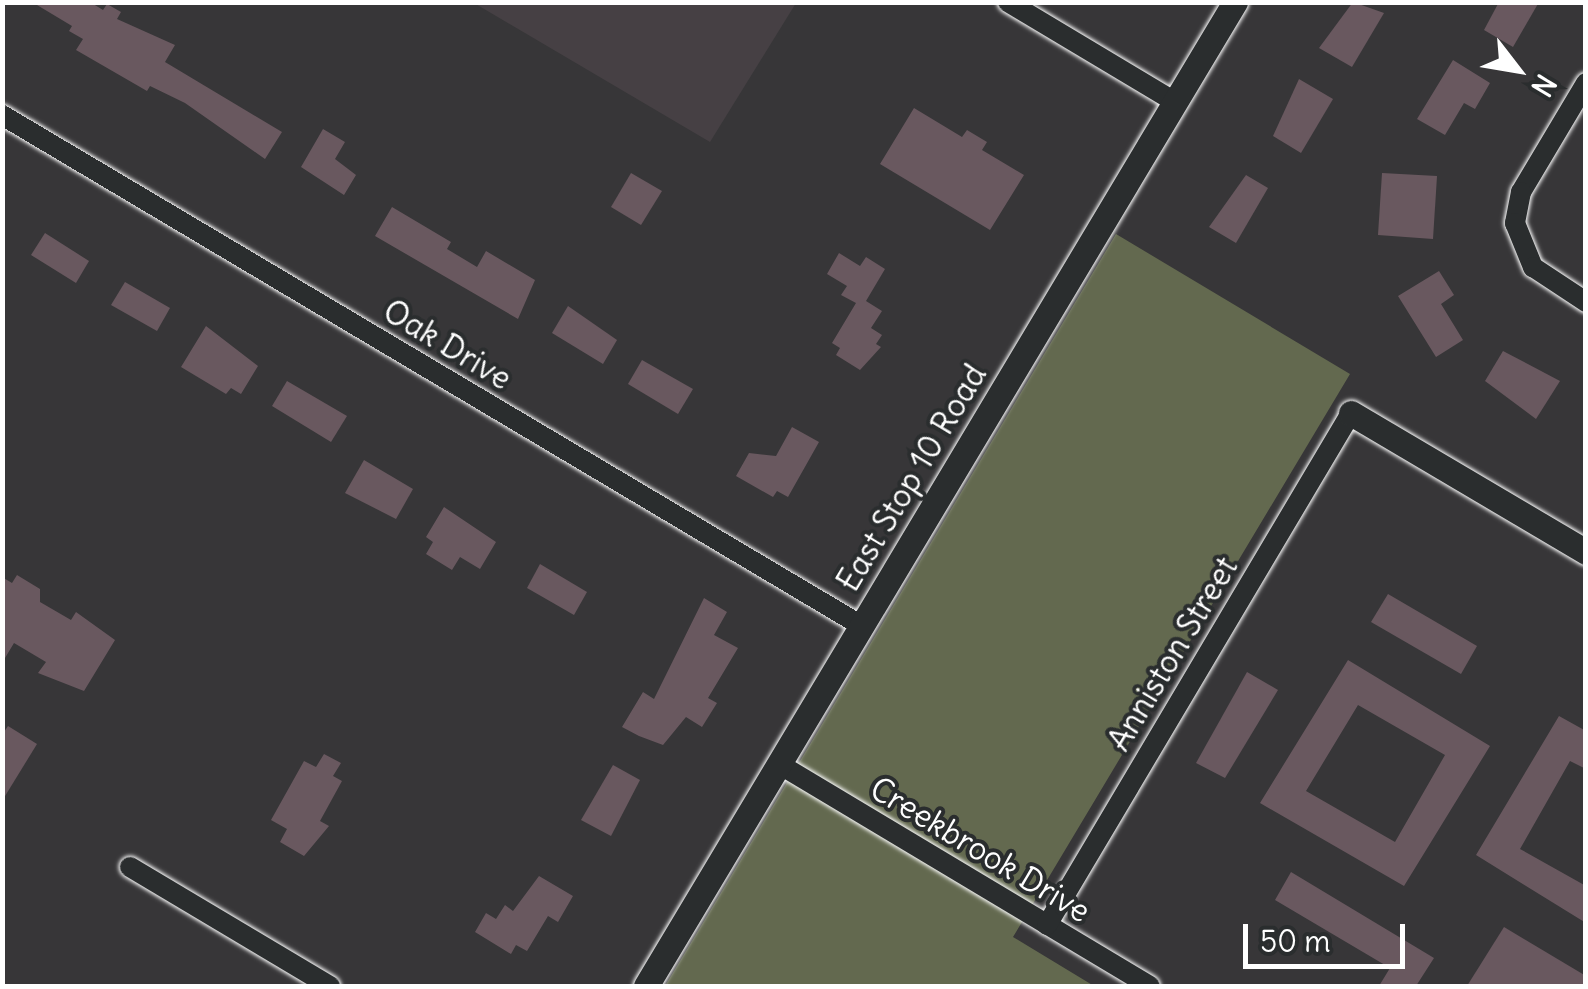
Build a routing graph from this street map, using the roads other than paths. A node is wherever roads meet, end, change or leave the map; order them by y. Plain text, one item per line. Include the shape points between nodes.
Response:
1 (1008, 2) edge
2 (1235, 2) edge
3 (1586, 83) edge
4 (1175, 102) junction
5 (2, 115) edge
6 (1586, 302) edge
7 (1351, 413) joint
8 (1586, 552) edge
9 (862, 626) junction
10 (778, 764) junction
11 (130, 868) dead end
12 (1048, 926) junction
13 (330, 986) edge
14 (646, 986) edge
15 (1150, 986) edge

1 - 4 street
2 - 4 street, East Stop 10 Road
3 - 6 street via 1520,192 1517,232 1534,267
4 - 9 street, East Stop 10 Road
5 - 9 street, Oak Drive
7 - 8 street
7 - 12 street, Anniston Street
9 - 10 street, East Stop 10 Road
10 - 12 street, Creekbrook Drive
10 - 14 street, East Stop 10 Road
11 - 13 street
12 - 15 street, Creekbrook Drive

